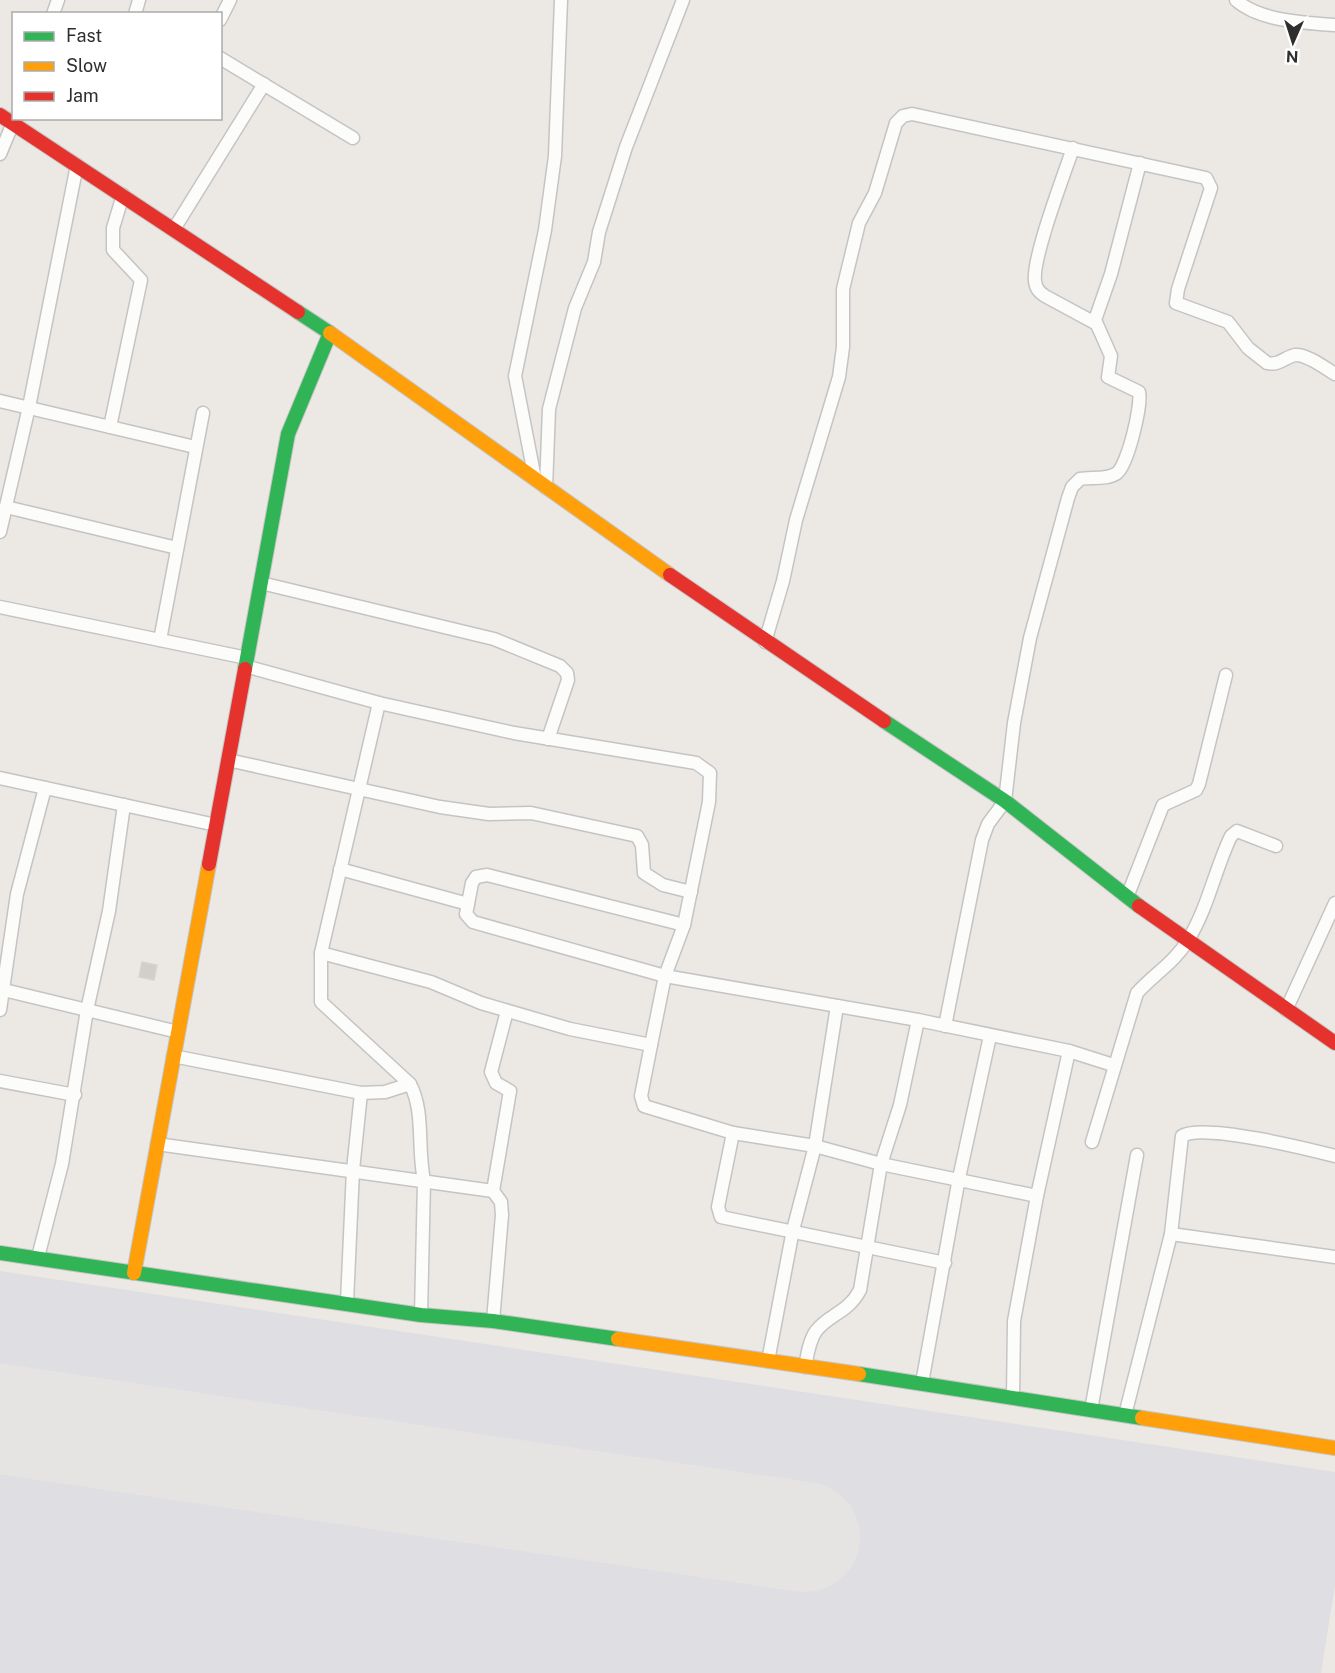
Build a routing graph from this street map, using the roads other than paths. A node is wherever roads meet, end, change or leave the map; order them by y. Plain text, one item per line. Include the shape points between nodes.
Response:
1 (230, 0) edge
2 (561, 0) edge
3 (683, 0) edge
4 (1236, 0) edge
5 (222, 16) edge
6 (1335, 25) edge
7 (222, 59) edge
8 (264, 84) junction
9 (0, 115) edge
10 (14, 122) edge
11 (353, 138) dead end
12 (1073, 148) junction
13 (0, 154) edge
14 (1140, 162) junction
15 (77, 165) junction
16 (123, 195) junction
17 (174, 228) junction
18 (1095, 323) junction
19 (330, 333) junction
20 (1335, 374) edge
21 (0, 400) edge
22 (29, 408) junction
23 (203, 412) dead end
24 (110, 427) junction
25 (195, 447) junction
26 (541, 484) junction
27 (6, 507) junction
28 (0, 532) edge
29 (177, 548) junction
30 (261, 583) junction
31 (0, 607) edge
32 (160, 640) junction
33 (765, 642) junction
34 (246, 662) junction
35 (1226, 675) dead end
36 (379, 703) junction
37 (548, 739) junction
38 (228, 760) junction
39 (0, 778) edge
40 (358, 787) junction
41 (45, 789) junction
42 (1005, 801) junction
43 (124, 805) junction
44 (216, 825) junction
45 (1276, 846) dead end
46 (340, 869) junction
47 (691, 892) junction
48 (1127, 897) junction
49 (1335, 903) edge
50 (468, 904) junction
51 (684, 925) junction
52 (1188, 940) junction
53 (321, 953) junction
54 (665, 975) junction
55 (2, 990) edge
56 (837, 1006) junction
57 (0, 1010) edge
58 (87, 1010) junction
59 (1286, 1010) junction
60 (507, 1011) junction
61 (918, 1020) junction
62 (945, 1026) junction
63 (178, 1032) junction
64 (990, 1036) junction
65 (1335, 1043) edge
66 (651, 1045) junction
67 (1069, 1051) junction
68 (173, 1056) junction
69 (1113, 1065) junction
70 (0, 1081) edge
71 (410, 1084) junction
72 (362, 1093) junction
73 (75, 1095) junction
74 (733, 1132) junction
75 (1092, 1142) dead end
76 (157, 1144) junction
77 (815, 1146) junction
78 (1137, 1155) dead end
79 (1335, 1156) edge
80 (881, 1164) junction
81 (353, 1170) junction
82 (959, 1178) junction
83 (424, 1180) junction
84 (493, 1191) junction
85 (1037, 1196) junction
86 (793, 1230) junction
87 (1171, 1234) junction
88 (869, 1247) junction
89 (0, 1253) edge
90 (38, 1257) junction
91 (1335, 1257) edge
92 (945, 1263) junction
93 (134, 1273) junction
94 (347, 1302) junction
95 (421, 1315) junction
96 (494, 1321) junction
97 (768, 1361) junction
98 (805, 1367) junction
99 (922, 1383) junction
100 (1013, 1398) junction
101 (1091, 1410) junction
102 (1125, 1415) junction
103 (1335, 1448) edge

1 - 5 street
2 - 26 street via 555,156 545,230 515,376
3 - 26 street via 626,147 599,232 594,262 575,308 549,409
4 - 6 street via 1255,12
7 - 8 street
8 - 11 street
8 - 17 street
9 - 10 street
10 - 13 street
10 - 15 street
12 - 14 street
12 - 18 street via 1038,257 1035,284 1038,291
12 - 33 street via 912,114 898,120 875,193 856,234 843,289 839,377
14 - 18 street
14 - 20 street via 1210,182 1178,289 1178,305 1228,322 1248,348 1268,363 1279,363 1295,355
15 - 16 street
15 - 22 street
16 - 17 street
16 - 24 street via 113,228 113,250 141,279
17 - 19 street
18 - 42 street via 1111,357 1108,377 1137,390 1140,399 1122,467 1110,476 1080,479 1068,498 1030,638
19 - 26 street
19 - 30 street via 288,434
21 - 22 street
22 - 24 street
22 - 27 street
23 - 25 street
24 - 25 street
25 - 29 street
26 - 33 street
27 - 28 street
27 - 29 street
29 - 32 street
30 - 34 street
30 - 37 street via 494,639 560,666 568,680
31 - 32 street
32 - 34 street
33 - 42 street
34 - 36 street
34 - 38 street
35 - 48 street via 1199,784 1196,790 1162,805
36 - 37 street
36 - 40 street
37 - 47 street via 705,767 711,778
38 - 40 street
38 - 44 street
39 - 41 street
40 - 46 street
40 - 47 street via 440,807 489,814 531,813 637,836 642,844 644,873 663,885
41 - 43 street
41 - 55 street via 16,894
42 - 48 street
42 - 62 street via 982,840
43 - 44 street
43 - 58 street via 109,911
44 - 63 street
45 - 52 street via 1245,832 1234,832
46 - 50 street
46 - 53 street
47 - 51 street
48 - 52 street
49 - 59 street
50 - 51 street via 474,880 487,875
50 - 54 street via 466,915 473,922
51 - 54 street
52 - 59 street
52 - 69 street via 1156,978 1137,993
53 - 60 street via 431,982
53 - 71 street via 321,1002
54 - 56 street
54 - 66 street
55 - 57 street
55 - 58 street
56 - 61 street
56 - 77 street
58 - 63 street
58 - 73 street
59 - 65 street
60 - 66 street via 570,1029
60 - 84 street via 491,1072 496,1083 510,1091
61 - 62 street
61 - 80 street via 900,1105
62 - 64 street
63 - 68 street
64 - 67 street
64 - 82 street
66 - 74 street via 641,1096 644,1106
67 - 69 street
67 - 85 street
68 - 72 street
68 - 76 street
69 - 75 street
70 - 73 street
71 - 72 street via 385,1092
71 - 83 street via 418,1098
72 - 81 street
73 - 90 street
74 - 77 street
74 - 86 street via 719,1214 725,1219
76 - 81 street
76 - 93 street
77 - 80 street
77 - 86 street
78 - 101 street
79 - 87 street via 1278,1142 1185,1134 1178,1151
80 - 82 street
80 - 88 street
81 - 83 street
81 - 94 street
82 - 85 street
82 - 92 street
83 - 84 street
83 - 95 street
84 - 96 street via 501,1202 502,1215
85 - 100 street via 1014,1321
86 - 88 street
86 - 97 street
87 - 91 street
87 - 102 street
88 - 92 street
88 - 98 street via 854,1303 814,1333
89 - 90 street
90 - 93 street
92 - 99 street
93 - 94 street
94 - 95 street
95 - 96 street
96 - 97 street
97 - 98 street
98 - 99 street
99 - 100 street
100 - 101 street
101 - 102 street
102 - 103 street

